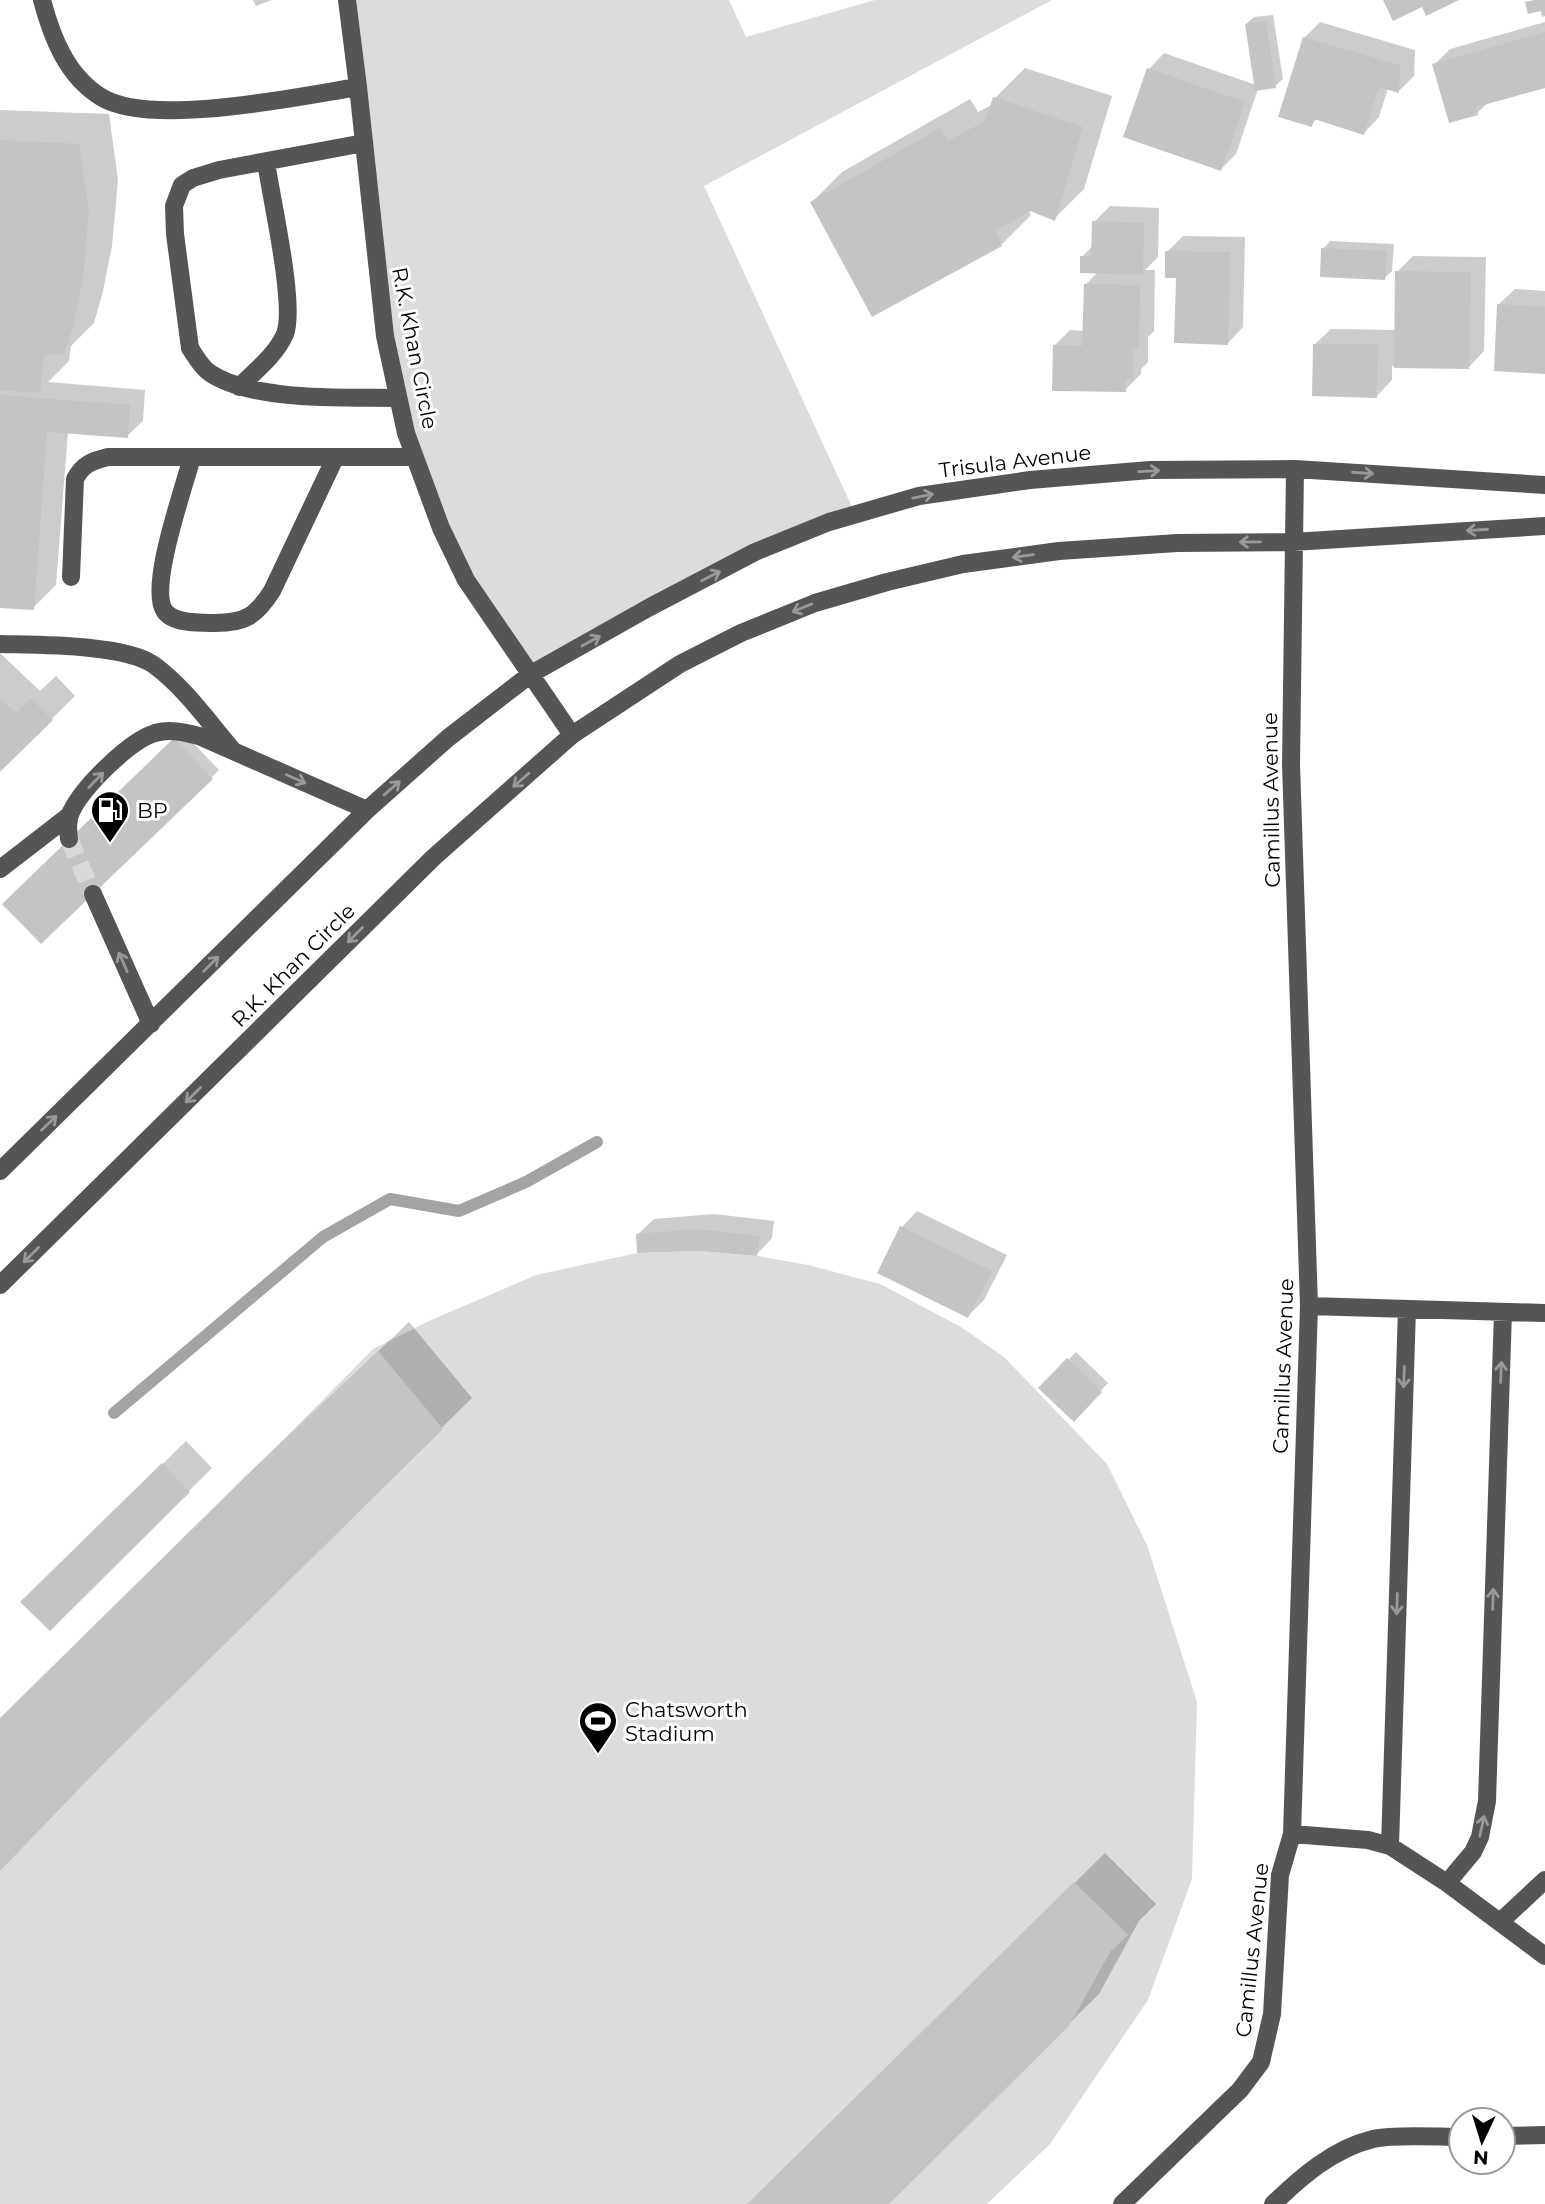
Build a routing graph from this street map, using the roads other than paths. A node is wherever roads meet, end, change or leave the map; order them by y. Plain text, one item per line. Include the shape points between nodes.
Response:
1 (42, 0) edge
2 (346, 0) edge
3 (358, 87) junction
4 (364, 143) junction
5 (265, 162) junction
6 (239, 387) junction
7 (397, 398) junction
8 (192, 457) junction
9 (335, 457) junction
10 (414, 457) junction
11 (1295, 469) junction
12 (1545, 485) edge
13 (1545, 526) edge
14 (1293, 542) junction
15 (71, 577) dead end
16 (0, 644) edge
17 (531, 674) junction
18 (572, 735) junction
19 (233, 751) junction
20 (367, 810) junction
21 (70, 815) junction
22 (69, 839) tunnel mouth
23 (0, 869) edge
24 (93, 894) tunnel mouth
25 (151, 1024) junction
26 (0, 1171) edge
27 (0, 1286) edge
28 (1309, 1306) junction
29 (1407, 1309) junction
30 (1503, 1312) junction
31 (1545, 1313) edge
32 (1292, 1834) junction
33 (1390, 1846) junction
34 (1545, 1880) edge
35 (1447, 1883) junction
36 (1500, 1922) junction
37 (1545, 1956) edge
38 (1545, 2135) edge
39 (1517, 2136) edge
40 (1447, 2137) edge
41 (1122, 2204) edge
42 (1273, 2204) edge

1 - 3 street via 61,55 79,79 102,98 128,109 236,107
2 - 3 street, R.K. Khan Circle
3 - 4 street, R.K. Khan Circle
4 - 5 street
4 - 7 street, R.K. Khan Circle via 385,336
5 - 6 street via 289,320 278,347
5 - 6 street via 193,178 182,185 174,206 190,348 210,373
6 - 7 street via 304,396
7 - 10 street, R.K. Khan Circle
8 - 9 street
8 - 9 street via 161,569 163,609 191,622 228,623 260,610
8 - 15 street via 108,457 81,469 75,479
9 - 10 street
10 - 17 street, R.K. Khan Circle via 466,580
11 -> 12 street, Trisula Avenue
11 - 14 street, Camillus Avenue
17 -> 11 street, Trisula Avenue via 755,552 829,522 919,496 1150,470
13 -> 14 street
14 -> 18 street via 1059,551 964,564 887,582 815,603 741,633 680,664
14 - 28 street, Camillus Avenue via 1291,764
16 - 19 street via 83,647 152,663 186,694
17 - 18 street, R.K. Khan Circle
20 -> 17 street via 448,738
18 -> 27 street, R.K. Khan Circle via 434,857
19 -> 20 street
21 -> 19 street via 96,780 130,747 156,733 199,736
25 -> 20 street
21 - 22 street
21 - 23 street
25 -> 24 street
26 -> 25 street
28 - 29 street
28 - 32 street, Camillus Avenue
29 - 30 street
29 -> 33 street
30 - 31 street
35 -> 30 street via 1473,1852 1487,1801
32 - 33 street
32 - 41 street, Camillus Avenue via 1280,1875 1272,2014 1261,2062 1240,2090
33 - 35 street
34 - 36 street
35 - 36 street
36 - 37 street
38 - 39 street
40 - 42 street via 1375,2139 1342,2151 1320,2163

